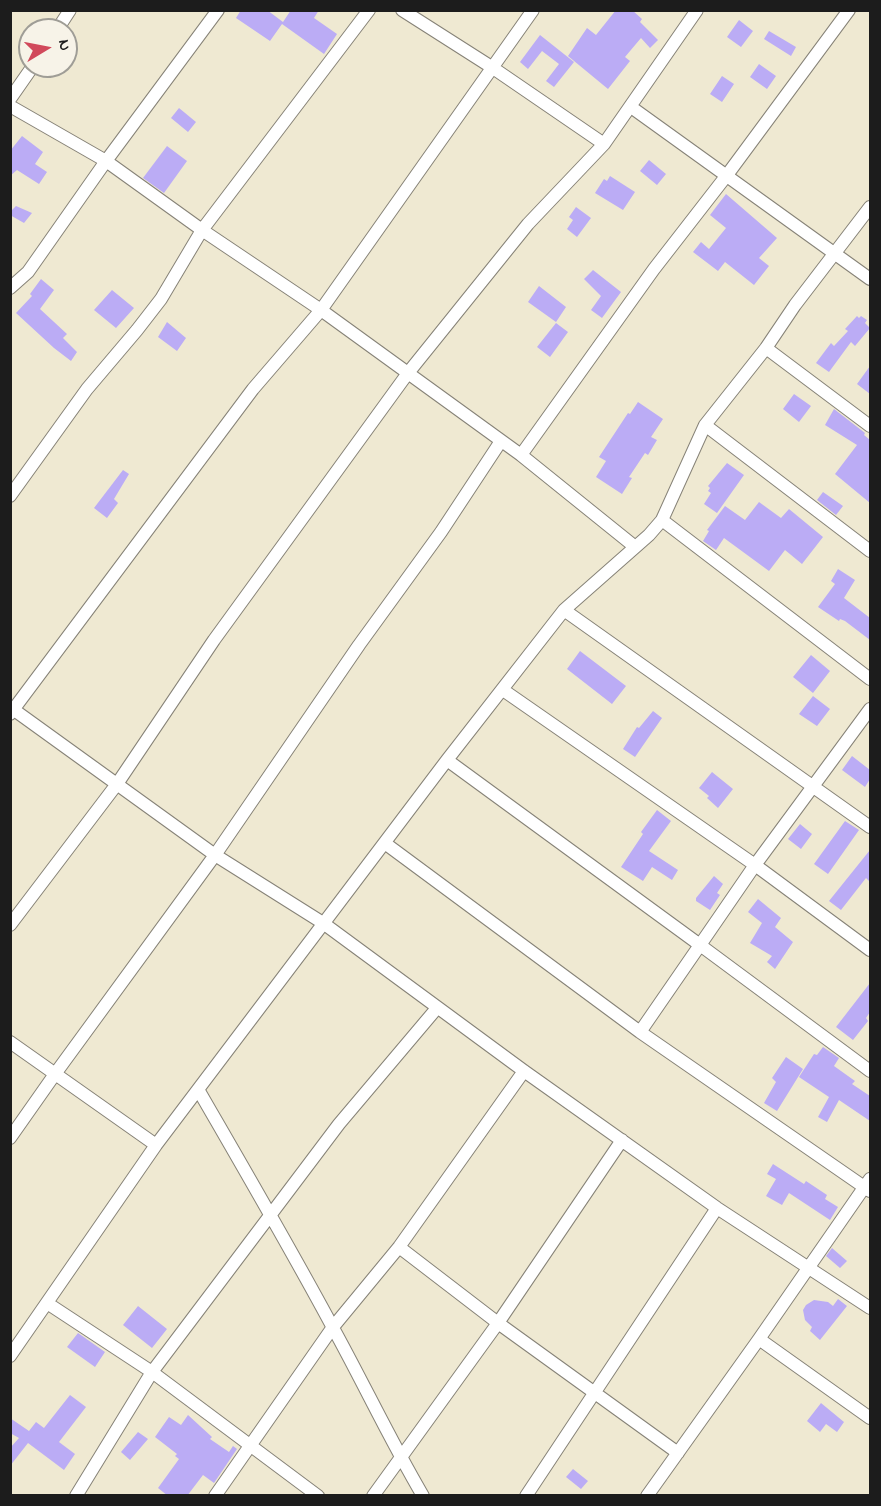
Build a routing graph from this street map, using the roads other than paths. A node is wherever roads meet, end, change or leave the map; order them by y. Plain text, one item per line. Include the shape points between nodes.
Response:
1 (218, 10) edge
2 (369, 10) edge
3 (402, 10) edge
4 (533, 10) edge
5 (697, 10) edge
6 (849, 10) edge
7 (493, 68) junction
8 (25, 78) edge
9 (10, 99) edge
10 (10, 106) edge
11 (631, 107) junction
12 (604, 144) junction
13 (105, 161) junction
14 (727, 175) junction
15 (870, 207) edge
16 (202, 230) junction
17 (835, 252) junction
18 (870, 279) edge
19 (10, 288) edge
20 (321, 310) junction
21 (765, 348) junction
22 (408, 374) junction
23 (705, 425) junction
24 (870, 426) edge
25 (501, 441) junction
26 (521, 455) junction
27 (10, 496) edge
28 (662, 520) junction
29 (634, 546) junction
30 (870, 551) edge
31 (564, 610) junction
32 (870, 679) edge
33 (503, 690) junction
34 (870, 709) edge
35 (12, 710) edge
36 (447, 760) junction
37 (117, 784) junction
38 (815, 787) junction
39 (870, 826) edge
40 (386, 844) junction
41 (215, 855) junction
42 (755, 865) junction
43 (323, 923) junction
44 (10, 925) edge
45 (700, 945) junction
46 (870, 950) edge
47 (437, 1008) junction
48 (640, 1032) junction
49 (10, 1042) edge
50 (524, 1071) junction
51 (870, 1071) edge
52 (55, 1074) junction
53 (199, 1091) junction
54 (10, 1138) edge
55 (622, 1140) junction
56 (156, 1145) junction
57 (868, 1186) edge
58 (717, 1208) junction
59 (271, 1214) junction
60 (399, 1247) junction
61 (808, 1267) junction
62 (47, 1303) junction
63 (870, 1308) edge
64 (498, 1323) junction
65 (333, 1327) junction
66 (759, 1339) junction
67 (10, 1356) edge
68 (152, 1372) junction
69 (594, 1392) junction
70 (870, 1418) edge
71 (250, 1444) junction
72 (678, 1453) junction
73 (401, 1459) junction
74 (76, 1496) edge
75 (215, 1496) edge
76 (318, 1496) edge
77 (373, 1496) edge
78 (423, 1496) edge
79 (526, 1496) edge
80 (647, 1496) edge

1 - 13 street
2 - 16 street
3 - 7 street
4 - 7 street
5 - 11 street
6 - 14 street
7 - 12 street
7 - 20 street
8 - 9 street
10 - 13 street
11 - 12 street
11 - 14 street
12 - 22 street via 528,224
13 - 16 street
13 - 19 street via 28,272
14 - 17 street
14 - 26 street
15 - 17 street
16 - 20 street
16 - 27 street via 161,299 87,389
17 - 18 street
17 - 21 street
20 - 22 street
20 - 35 street via 253,389
21 - 23 street
21 - 24 street
22 - 25 street
22 - 37 street via 214,640
23 - 28 street
23 - 30 street
25 - 26 street
25 - 41 street
26 - 29 street
28 - 29 street
28 - 32 street
29 - 31 street
31 - 33 street
31 - 38 street
33 - 36 street
33 - 42 street
34 - 38 street
35 - 37 street
36 - 40 street
36 - 45 street
37 - 41 street
37 - 44 street
38 - 39 street
38 - 42 street
40 - 43 street
40 - 48 street
41 - 43 street
41 - 52 street
42 - 45 street
42 - 46 street
43 - 47 street
43 - 53 street
45 - 48 street
45 - 51 street
47 - 50 street
47 - 59 street via 339,1124
48 - 57 street
49 - 52 street
50 - 55 street
50 - 60 street
52 - 54 street
52 - 56 street
53 - 56 street
53 - 59 street
55 - 58 street
55 - 64 street
56 - 62 street
57 - 61 street
58 - 61 street
58 - 69 street
59 - 65 street
59 - 68 street
60 - 64 street
60 - 65 street
61 - 63 street
61 - 66 street
62 - 67 street
62 - 68 street
64 - 69 street
64 - 73 street
65 - 71 street
65 - 73 street
66 - 70 street
66 - 72 street
68 - 71 street
68 - 74 street
69 - 72 street
69 - 79 street
71 - 75 street
71 - 76 street
72 - 80 street
73 - 77 street
73 - 78 street

